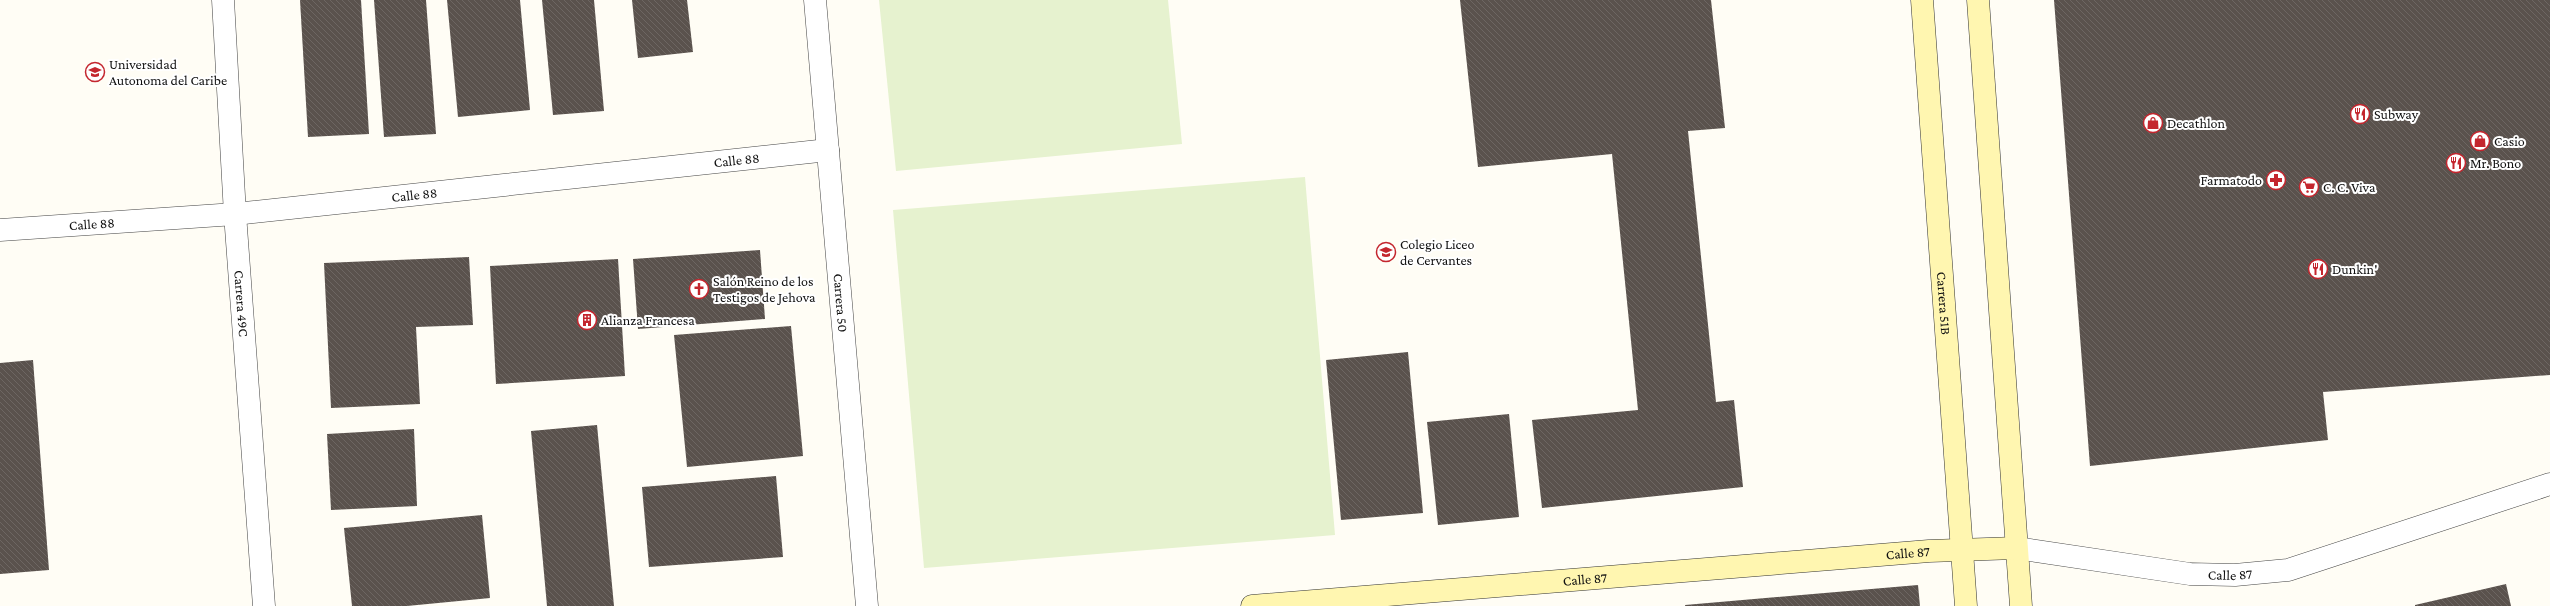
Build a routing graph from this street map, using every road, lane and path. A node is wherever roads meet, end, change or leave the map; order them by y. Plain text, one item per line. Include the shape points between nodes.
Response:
1 (223, 0) edge
2 (815, 0) edge
3 (1922, 0) edge
4 (1978, 0) edge
5 (828, 150) junction
6 (235, 214) junction
7 (0, 230) edge
8 (2550, 484) edge
9 (2016, 548) junction
10 (1962, 550) junction
11 (264, 606) edge
12 (867, 606) edge
13 (1252, 606) edge
14 (1966, 606) edge
15 (2021, 606) edge

1 - 6 street, Carrera 49C
2 - 5 street, Carrera 50
3 - 10 main road, Carrera 51B
4 - 9 main road
5 - 6 street, Calle 88
5 - 12 street, Carrera 50
6 - 7 street, Calle 88
6 - 11 street, Carrera 49C
8 - 9 street, Calle 87 via 2288,570 2235,575 2190,574
9 - 10 main road, Calle 87
9 - 15 main road
10 - 13 main road, Calle 87
10 - 14 main road, Carrera 51B

